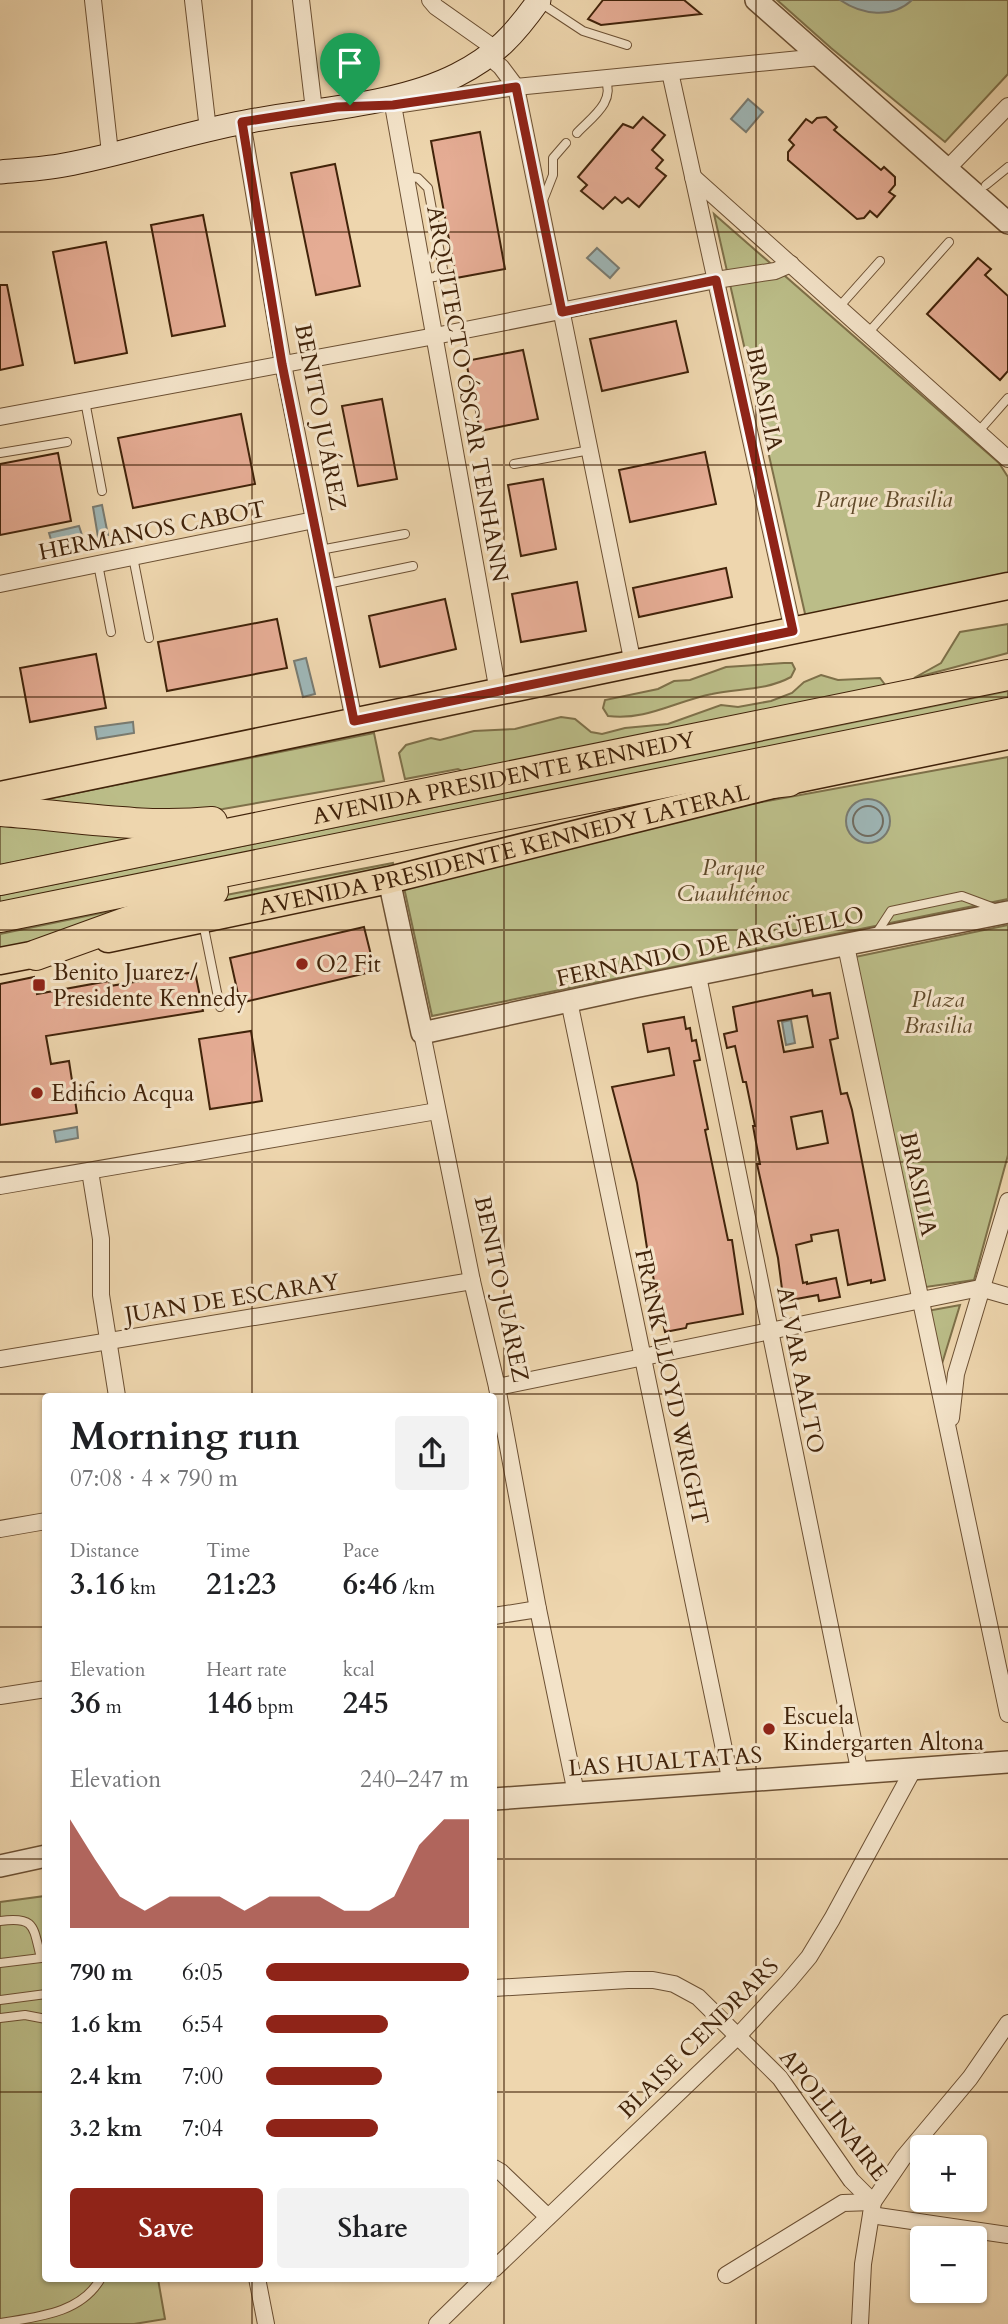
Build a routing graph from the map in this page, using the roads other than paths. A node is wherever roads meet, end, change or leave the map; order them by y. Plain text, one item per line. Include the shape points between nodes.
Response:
1 (93, 0) edge
2 (193, 0) edge
3 (301, 0) edge
4 (430, 0) edge
5 (538, 0) edge
6 (756, 0) edge
7 (627, 45) dead end
8 (492, 53) junction
9 (820, 57) junction
10 (670, 72) junction
11 (605, 78) junction
12 (516, 87) junction
13 (350, 105) junction
14 (393, 105) junction
15 (1008, 106) edge
16 (314, 110) junction
17 (242, 122) junction
18 (208, 130) junction
19 (577, 132) dead end
20 (566, 143) dead end
21 (110, 153) junction
22 (1008, 167) edge
23 (947, 169) junction
24 (0, 172) edge
25 (693, 177) junction
26 (986, 185) dead end
27 (540, 206) junction
28 (1008, 223) edge
29 (948, 242) dead end
30 (880, 261) dead end
31 (791, 264) junction
32 (716, 280) junction
33 (839, 307) junction
34 (562, 312) junction
35 (868, 334) junction
36 (435, 336) junction
37 (282, 364) junction
38 (1008, 398) edge
39 (85, 401) junction
40 (0, 417) edge
41 (978, 432) junction
42 (67, 442) dead end
43 (590, 450) junction
44 (0, 453) edge
45 (1008, 459) edge
46 (514, 464) dead end
47 (102, 491) dead end
48 (313, 520) junction
49 (405, 534) dead end
50 (320, 550) junction
51 (133, 557) junction
52 (98, 564) junction
53 (413, 566) dead end
54 (0, 584) edge
55 (326, 584) junction
56 (1008, 586) edge
57 (793, 631) junction
58 (111, 632) dead end
59 (149, 638) dead end
60 (633, 664) junction
61 (1008, 675) edge
62 (498, 691) junction
63 (1008, 713) edge
64 (354, 721) junction
65 (1008, 736) edge
66 (789, 781) junction
67 (0, 795) edge
68 (358, 808) junction
69 (528, 809) junction
70 (0, 811) edge
71 (341, 849) junction
72 (0, 880) edge
73 (389, 880) junction
74 (1007, 912) edge
75 (0, 917) edge
76 (202, 920) junction
77 (846, 946) junction
78 (36, 955) junction
79 (0, 961) edge
80 (698, 976) junction
81 (569, 1001) junction
82 (220, 1007) dead end
83 (422, 1034) junction
84 (437, 1111) junction
85 (90, 1171) junction
86 (0, 1186) edge
87 (1008, 1201) edge
88 (472, 1281) junction
89 (980, 1289) junction
90 (1008, 1296) edge
91 (921, 1301) junction
92 (770, 1332) junction
93 (107, 1342) junction
94 (642, 1358) junction
95 (0, 1359) edge
96 (497, 1387) junction
97 (116, 1393) edge
98 (949, 1431) junction
99 (501, 1448) edge
100 (42, 1522) edge
101 (0, 1529) edge
102 (538, 1609) junction
103 (497, 1616) edge
104 (42, 1690) edge
105 (0, 1696) edge
106 (1008, 1714) edge
107 (1008, 1762) edge
108 (914, 1770) junction
109 (860, 1774) junction
110 (732, 1783) junction
111 (576, 1793) junction
112 (497, 1799) edge
113 (42, 1857) edge
114 (0, 1866) edge
115 (0, 1920) edge
116 (42, 1955) edge
117 (42, 1958) edge
118 (0, 1963) edge
119 (497, 1988) edge
120 (42, 1995) edge
121 (0, 2000) edge
122 (42, 2017) edge
123 (0, 2018) edge
124 (1008, 2023) edge
125 (738, 2036) junction
126 (1002, 2045) edge
127 (497, 2170) edge
128 (872, 2208) junction
129 (548, 2217) junction
130 (1008, 2235) edge
131 (497, 2266) edge
132 (726, 2275) dead end
133 (99, 2282) edge
134 (258, 2282) edge
135 (480, 2282) edge
136 (0, 2323) edge
137 (266, 2324) edge
138 (437, 2324) edge
139 (860, 2324) edge

1 - 21 street
2 - 18 street
3 - 16 street
4 - 8 street
5 - 7 lane via 583,31
5 - 8 main road via 519,28
6 - 9 street
8 - 12 street
8 - 13 main road via 458,75 425,88
9 - 10 street
9 - 23 street
10 - 11 street
10 - 25 street, BRASILIA
11 - 12 street
11 - 19 lane via 610,88 606,101
12 - 14 street
12 - 27 street
13 - 14 street
13 - 16 main road
14 - 36 street, ARQUITECTO ÓSCAR TENHANN
15 - 23 street
16 - 17 main road
17 - 18 main road
17 - 37 street, BENITO JUÁREZ
18 - 21 main road
20 - 27 lane via 553,158 553,175
21 - 24 main road via 63,165
22 - 26 lane
23 - 28 street
25 - 31 street
25 - 32 street, BRASILIA
27 - 34 street
29 - 35 lane
30 - 33 lane
31 - 32 street via 775,271
31 - 33 street
32 - 34 street
32 - 57 street, BRASILIA
33 - 35 street
34 - 36 street
34 - 43 street
35 - 41 street
36 - 37 street
36 - 62 street, ARQUITECTO ÓSCAR TENHANN
37 - 39 street
37 - 48 street, BENITO JUÁREZ
38 - 41 lane
39 - 40 street
39 - 47 lane
41 - 45 street
42 - 44 lane
43 - 46 lane
43 - 60 street
48 - 50 street, BENITO JUÁREZ
48 - 51 street, HERMANOS CABOT
49 - 50 lane
50 - 55 street, BENITO JUÁREZ
51 - 52 street, HERMANOS CABOT
51 - 59 lane
52 - 54 street, HERMANOS CABOT
52 - 58 lane
53 - 55 lane
55 - 64 street, BENITO JUÁREZ
56 - 57 main road
57 - 60 main road
60 - 62 main road
61 - 68 highway, AVENIDA PRESIDENTE KENNEDY
62 - 64 main road
63 - 69 highway, AVENIDA PRESIDENTE KENNEDY
64 - 67 main road
65 - 66 main road, AVENIDA PRESIDENTE KENNEDY LATERAL
66 - 69 highway
66 - 73 main road, AVENIDA PRESIDENTE KENNEDY LATERAL
68 - 70 highway via 182,825
68 - 72 highway, AVENIDA PRESIDENTE KENNEDY
69 - 71 highway, AVENIDA PRESIDENTE KENNEDY
71 - 75 highway, AVENIDA PRESIDENTE KENNEDY
71 - 78 highway
73 - 76 main road, AVENIDA PRESIDENTE KENNEDY LATERAL
73 - 83 street, BENITO JUÁREZ
74 - 77 street, FERNANDO DE ARGÜELLO
76 - 78 main road, AVENIDA PRESIDENTE KENNEDY LATERAL
76 - 82 lane
77 - 80 street, FERNANDO DE ARGÜELLO
77 - 91 street, BRASILIA
78 - 79 main road, AVENIDA PRESIDENTE KENNEDY LATERAL
80 - 81 street, FERNANDO DE ARGÜELLO
80 - 92 street, ALVAR AALTO
81 - 83 street, FERNANDO DE ARGÜELLO
81 - 94 street, FRANK LLOYD WRIGHT
83 - 84 street, BENITO JUÁREZ
84 - 85 street
84 - 88 street, BENITO JUÁREZ
85 - 86 street
85 - 93 street via 101,1239
87 - 89 street, BRASILIA
88 - 93 street, JUAN DE ESCARAY
88 - 96 street, BENITO JUÁREZ
89 - 90 street
89 - 91 street
89 - 98 street, BRASILIA via 956,1374
91 - 92 street
91 - 98 street, BRASILIA
92 - 94 street
92 - 109 street, ALVAR AALTO
93 - 95 street, JUAN DE ESCARAY
93 - 97 street
94 - 96 street
94 - 110 street, FRANK LLOYD WRIGHT
96 - 99 street, BENITO JUÁREZ
98 - 106 street, BRASILIA
99 - 102 street, BENITO JUÁREZ
100 - 101 street
102 - 103 street
102 - 111 street, BENITO JUÁREZ
104 - 105 street
107 - 108 street, LAS HUALTATAS
108 - 109 street, LAS HUALTATAS
108 - 125 street, BLAISE CENDRARS via 809,1957
109 - 110 street, LAS HUALTATAS
110 - 111 street, LAS HUALTATAS
111 - 112 street, LAS HUALTATAS
113 - 114 street
115 - 116 lane via 28,1921
117 - 118 lane
119 - 125 street, APOLLINAIRE via 664,1982 698,1997
120 - 121 lane
122 - 123 lane
124 - 126 street
125 - 128 street, APOLLINAIRE via 780,2078
125 - 129 street, BLAISE CENDRARS
126 - 128 street via 903,2158
127 - 129 street
128 - 130 street
128 - 132 street via 843,2203
128 - 139 street
129 - 131 street, BLAISE CENDRARS
133 - 136 lane via 79,2302 54,2314
134 - 137 street
135 - 138 street

